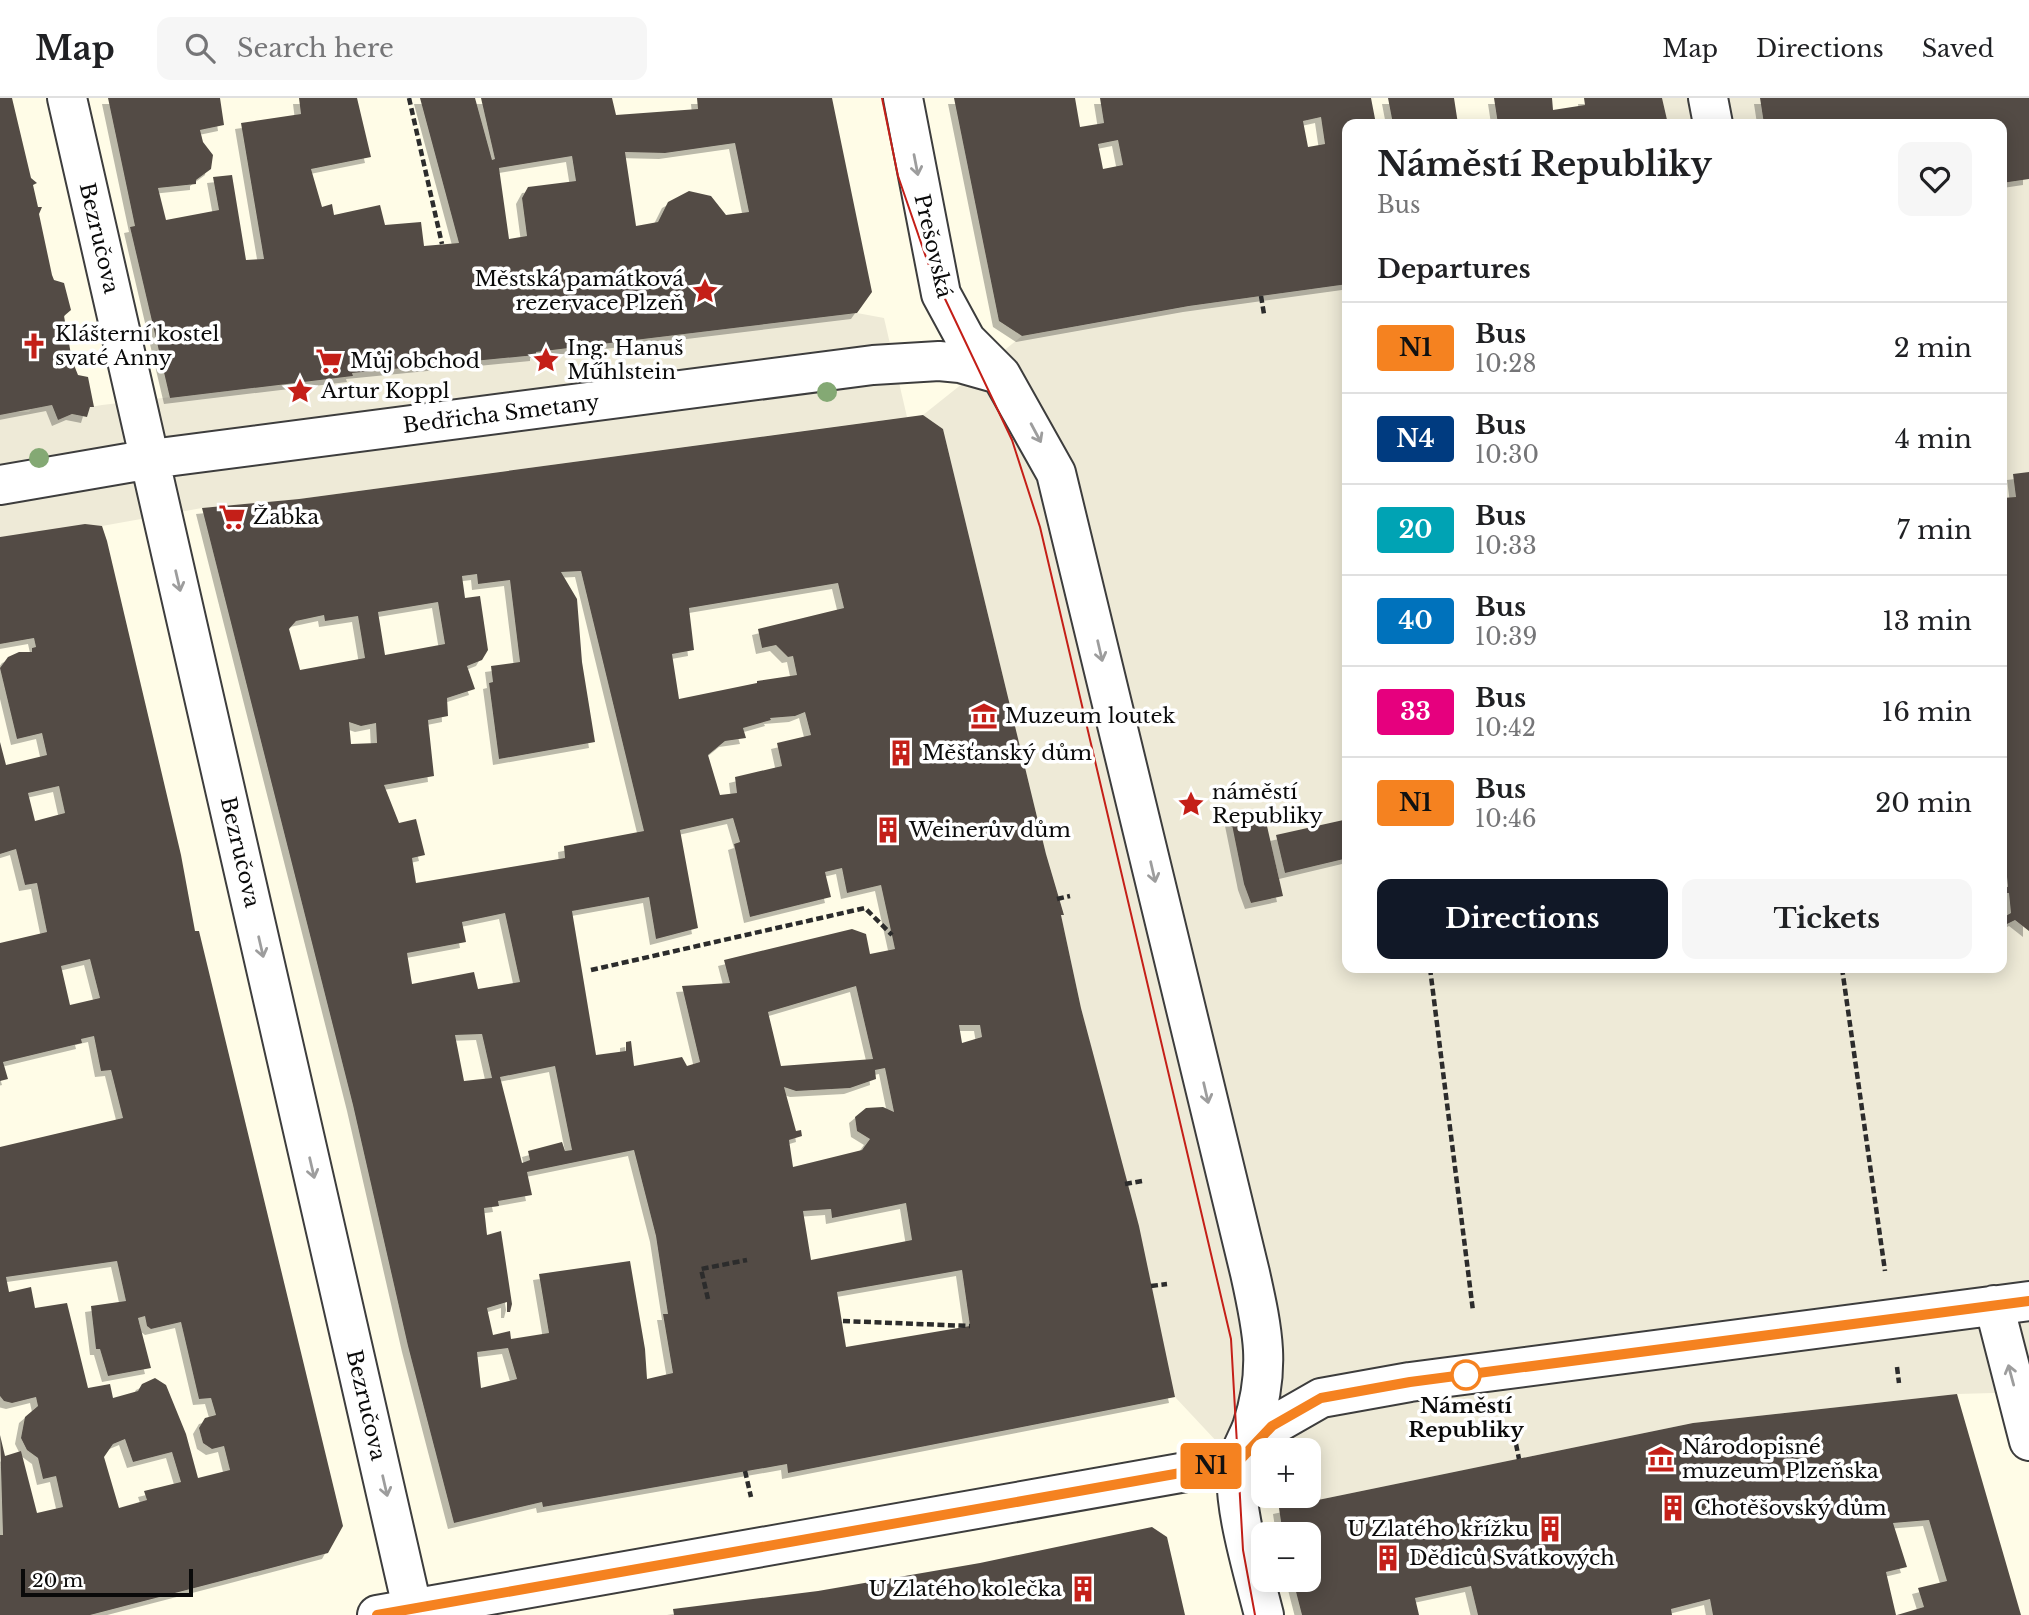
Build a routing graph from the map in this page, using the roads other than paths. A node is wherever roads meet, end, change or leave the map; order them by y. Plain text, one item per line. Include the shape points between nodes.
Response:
1 (67, 98) edge
2 (903, 98) edge
3 (1708, 98) edge
4 (1712, 119) edge
5 (1001, 375) junction
6 (151, 459) junction
7 (0, 485) edge
8 (2011, 1303) edge
9 (2029, 1441) edge
10 (1237, 1463) junction
11 (395, 1611) edge
12 (1264, 1615) edge

1 - 6 street, Bezručova
2 -> 5 street, Prešovská via 941,294 966,340
3 - 4 street
5 - 6 street, Bedřicha Smetany via 960,363 920,361
5 -> 10 street via 1056,473 1264,1335 1264,1374 1252,1426
6 - 7 street, Bedřicha Smetany
6 -> 11 street, Bezručova
9 -> 8 street
8 - 10 street via 1410,1382 1321,1398 1272,1426
10 - 11 street
10 - 12 street via 1242,1526

